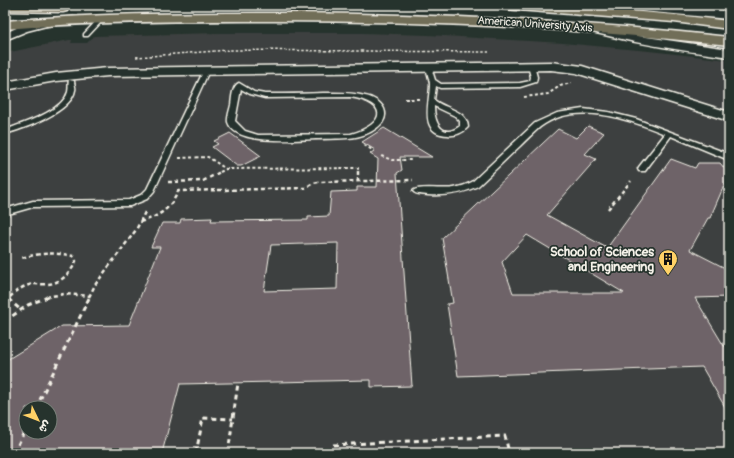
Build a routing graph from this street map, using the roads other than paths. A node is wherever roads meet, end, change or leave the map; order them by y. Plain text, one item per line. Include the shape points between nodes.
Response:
1 (244, 5) edge
2 (504, 5) edge
3 (620, 5) edge
4 (729, 6) edge
5 (5, 7) edge
6 (655, 8) junction
7 (676, 10) junction
8 (634, 14) junction
9 (729, 15) edge
10 (101, 19) junction
11 (54, 21) junction
12 (707, 22) junction
13 (5, 25) edge
14 (729, 25) edge
15 (586, 27) junction
16 (638, 32) junction
17 (86, 35) dead end
18 (5, 37) edge
19 (715, 39) junction
20 (729, 41) edge
21 (729, 53) edge
22 (531, 66) junction
23 (428, 68) junction
24 (206, 71) junction
25 (240, 71) junction
26 (140, 72) junction
27 (71, 81) junction
28 (433, 82) junction
29 (239, 85) junction
30 (5, 87) edge
31 (432, 101) junction
32 (729, 117) edge
33 (5, 132) edge
34 (669, 134) junction
35 (729, 157) edge
36 (642, 169) dead end
37 (417, 191) dead end
38 (5, 212) edge

1 - 5 main road via 204,8
2 - 8 main road, American University Axis
3 - 6 street
4 - 7 street
6 - 7 street
6 - 12 main road
7 - 9 street
8 - 12 main road, American University Axis
8 - 16 main road via 648,23 647,28
10 - 11 main road, American University Axis
10 - 15 main road, American University Axis via 381,17
10 - 17 lane
11 - 13 main road, American University Axis
11 - 18 street
12 - 14 main road, American University Axis
12 - 19 main road via 700,25 701,30
15 - 16 main road, American University Axis
15 - 21 street via 658,44
16 - 19 main road, American University Axis
19 - 20 main road, American University Axis
22 - 23 street
22 - 28 lane via 534,80 525,85 446,86
22 - 32 street via 586,71
23 - 25 street
23 - 28 lane
24 - 25 street
24 - 26 street
24 - 38 lane via 154,183 148,194 140,200 33,204
25 - 29 lane
26 - 27 street
26 - 30 street via 73,75
27 - 30 street
27 - 33 lane via 74,87 72,93 62,105 42,118
28 - 31 lane
29 - 29 lane via 231,121 237,130 250,136 351,136 374,128 383,116 378,104 363,96 264,96 252,93
31 - 31 lane via 430,122 435,128 453,133 464,127 464,121 459,115 441,108
34 - 35 lane
34 - 36 lane
34 - 37 lane via 610,114 568,113 538,125 468,188 452,192

